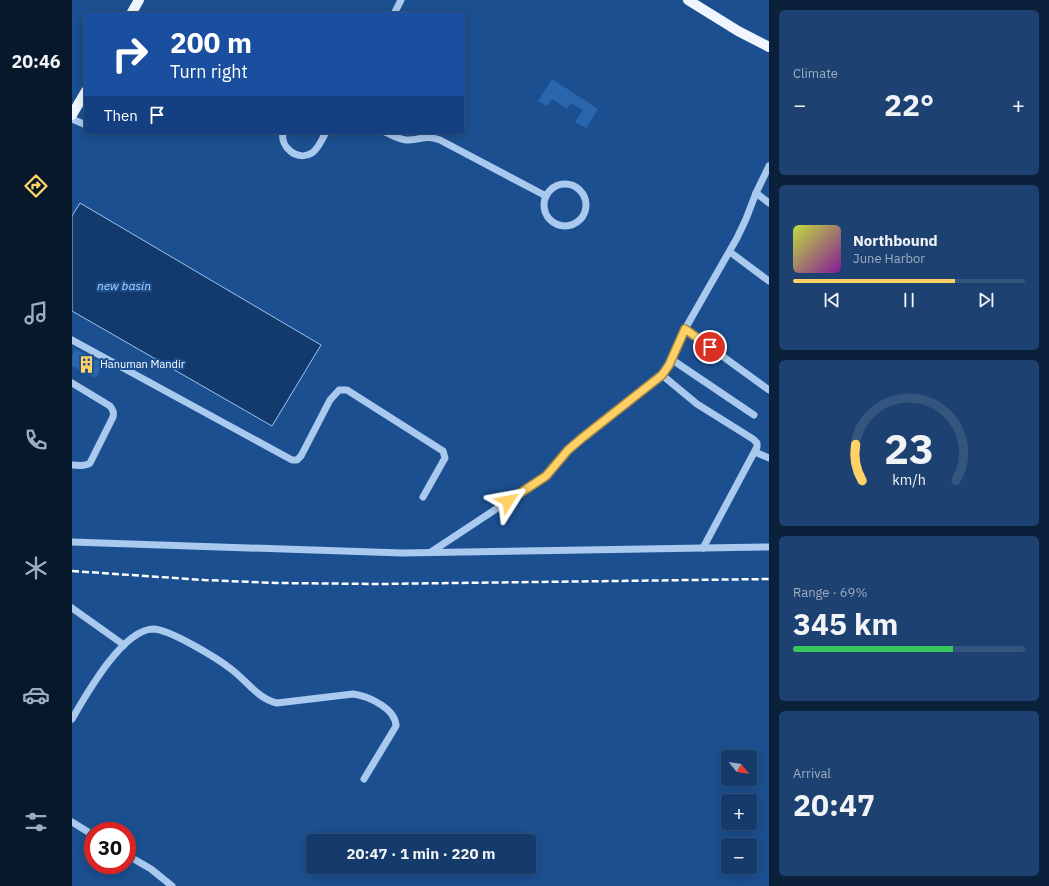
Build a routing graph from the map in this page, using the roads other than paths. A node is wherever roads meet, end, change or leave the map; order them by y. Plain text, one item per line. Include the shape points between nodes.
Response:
1 (139, 0) edge
2 (401, 0) edge
3 (688, 0) edge
4 (700, 3) edge
5 (132, 12) edge
6 (395, 12) edge
7 (769, 47) edge
8 (84, 94) edge
9 (72, 115) edge
10 (72, 119) edge
11 (84, 124) edge
12 (282, 134) edge
13 (325, 134) edge
14 (389, 134) edge
15 (769, 168) edge
16 (756, 194) junction
17 (546, 196) junction
18 (769, 203) edge
19 (730, 252) junction
20 (769, 281) edge
21 (685, 329) junction
22 (72, 340) edge
23 (671, 359) junction
24 (662, 375) junction
25 (72, 383) edge
26 (769, 390) edge
27 (754, 415) dead end
28 (755, 452) junction
29 (769, 458) edge
30 (72, 465) edge
31 (423, 497) dead end
32 (72, 542) edge
33 (769, 547) edge
34 (703, 548) junction
35 (431, 552) junction
36 (72, 608) edge
37 (124, 645) junction
38 (72, 719) edge
39 (364, 779) dead end
40 (72, 822) edge
41 (84, 829) edge
42 (136, 860) edge
43 (172, 886) edge

1 - 5 main road
2 - 6 street
3 - 4 main road
4 - 7 main road via 738,31
8 - 9 main road
10 - 11 street
12 - 13 street via 288,150 303,155 310,154
14 - 17 street via 405,140 430,136
15 - 16 street
16 - 18 street
16 - 19 street
17 - 17 street via 555,186 574,186 584,196 585,209 582,216 571,224 558,224 552,221 544,210
19 - 20 street
19 - 21 street
21 - 23 street
21 - 26 street
22 - 31 street via 292,460 297,460 301,456 330,400 339,390 347,390 444,451 445,458
23 - 24 street
23 - 27 street
24 - 28 street via 697,404 753,439 757,443
24 - 35 street via 568,450 546,476
25 - 30 street via 110,406 114,413 90,463 82,466
28 - 29 street
28 - 34 street
32 - 35 street
33 - 34 street
34 - 35 street
36 - 37 street
37 - 38 street via 112,656
37 - 39 street via 146,630 164,631 230,668 262,697 277,703 353,694 378,702 394,717 396,726
40 - 41 street
42 - 43 street

